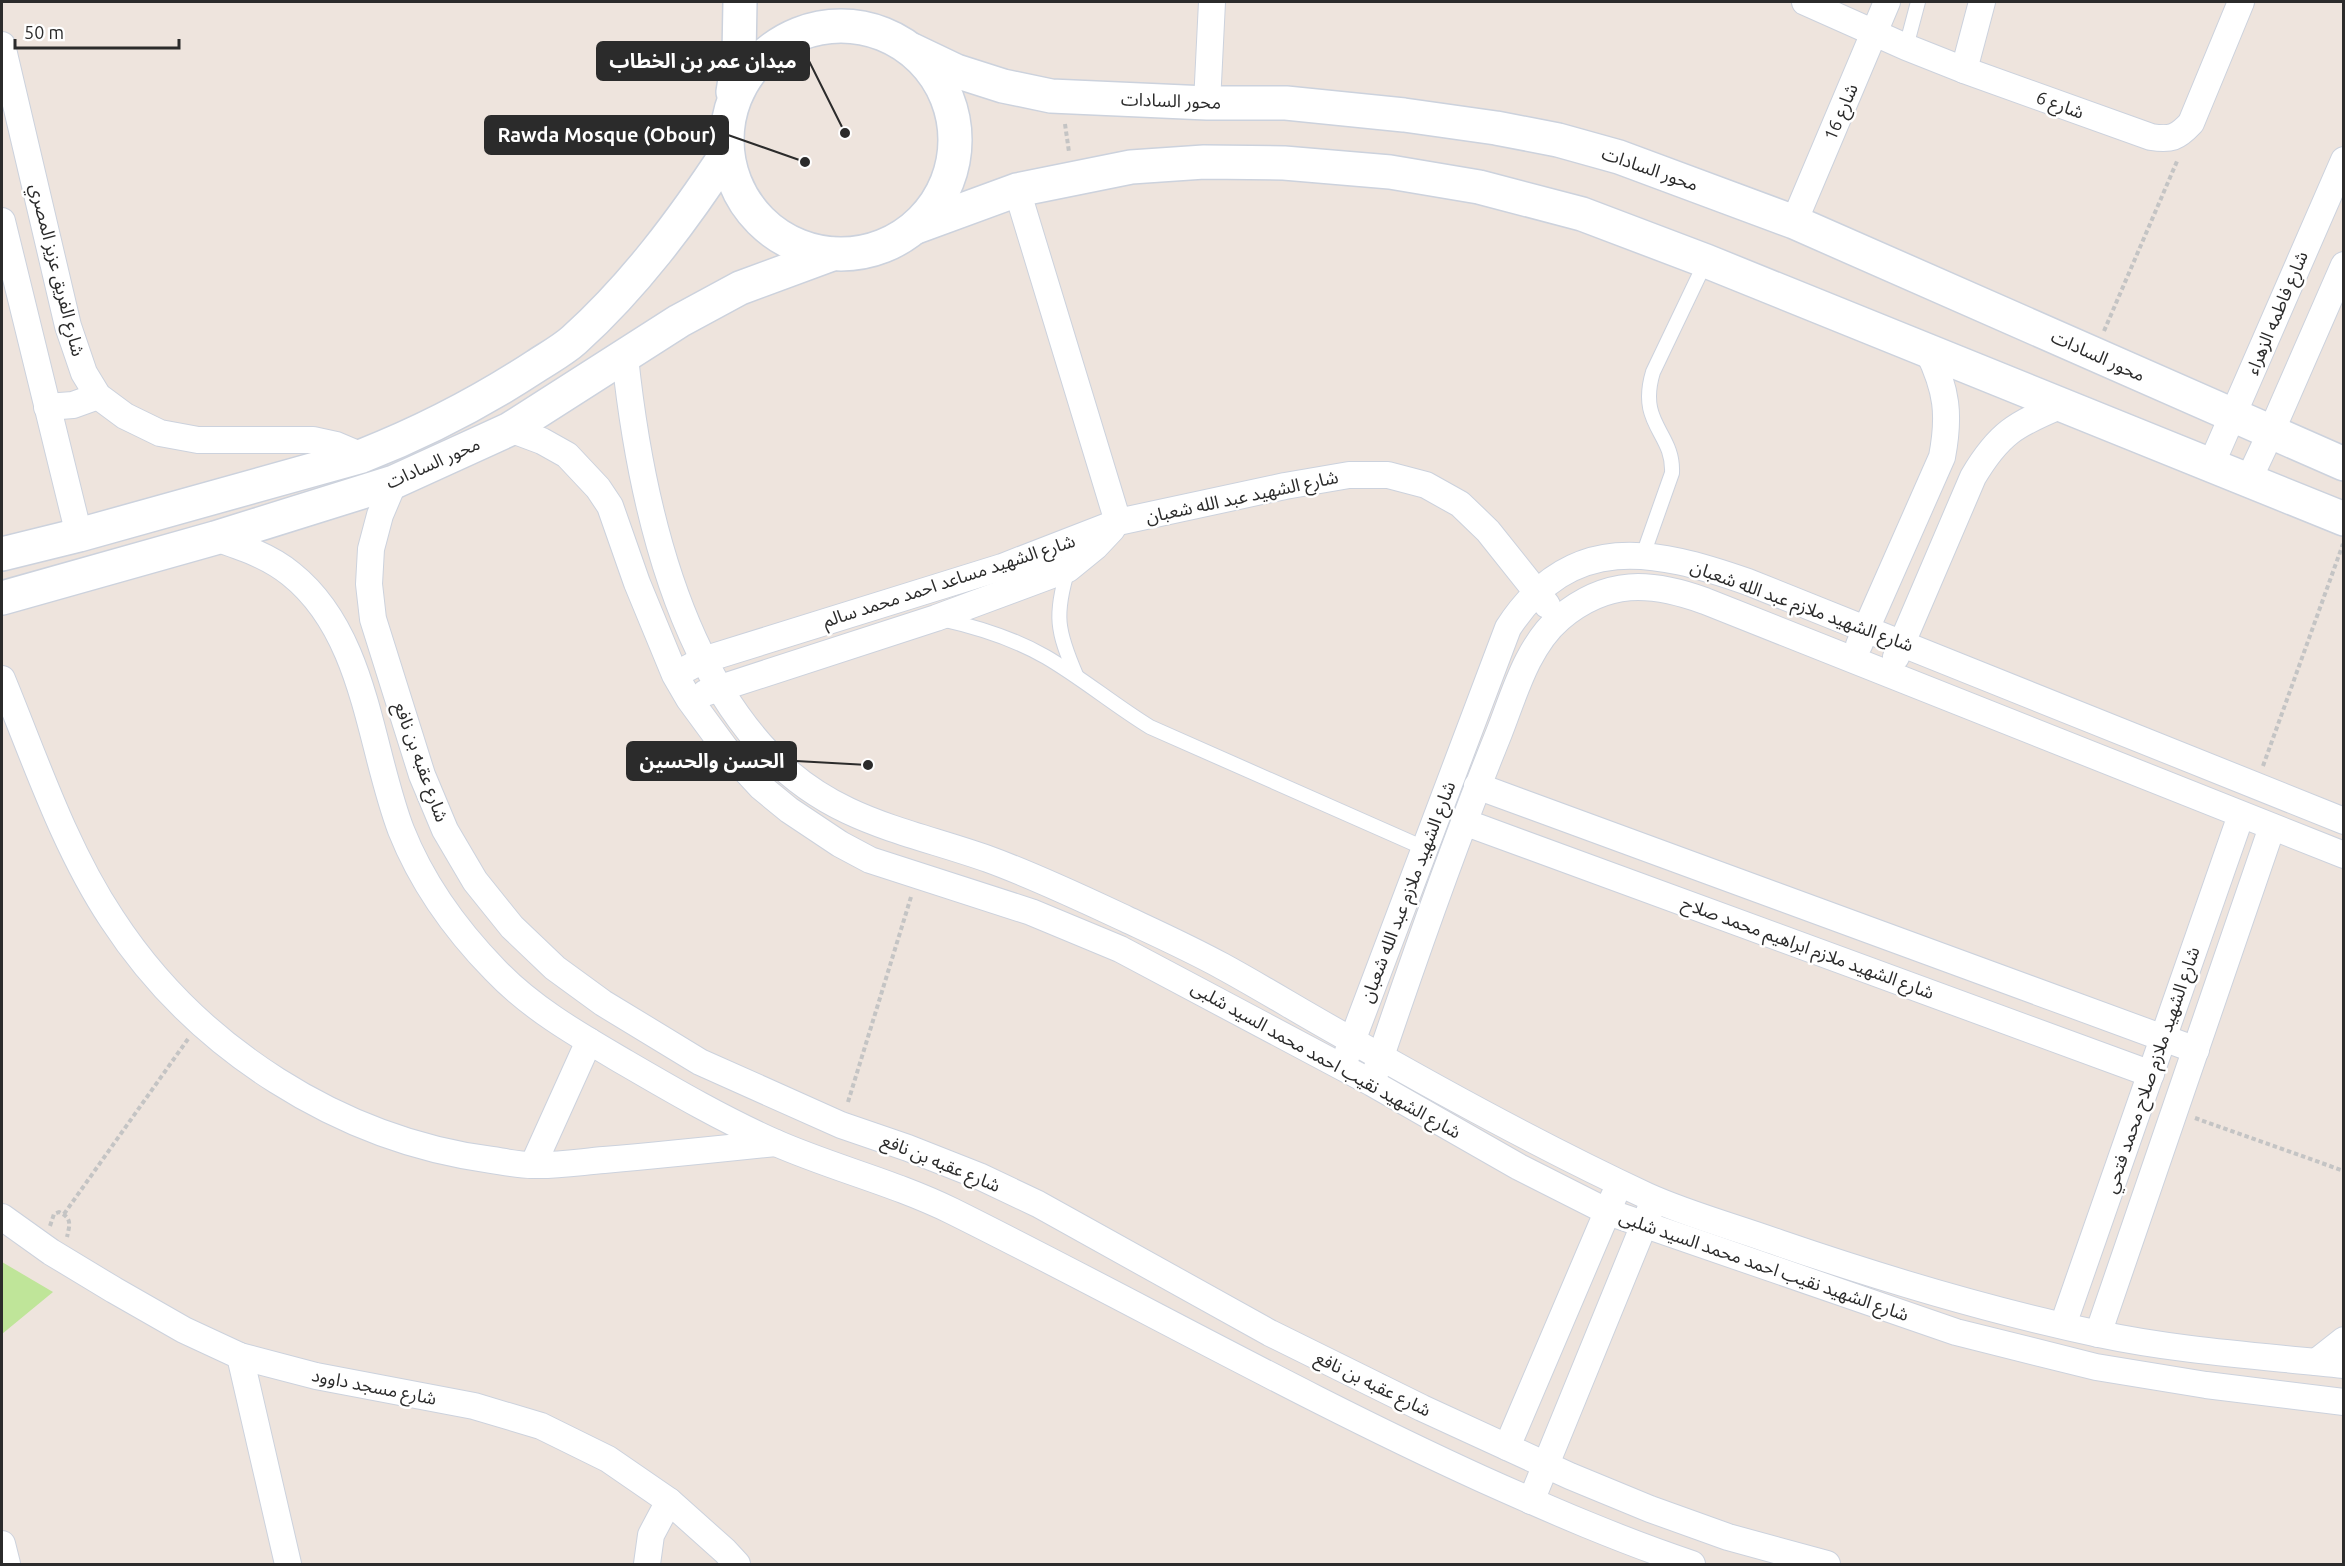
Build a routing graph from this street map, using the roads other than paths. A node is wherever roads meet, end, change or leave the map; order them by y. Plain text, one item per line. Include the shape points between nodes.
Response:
1 (740, 2) edge
2 (854, 2) edge
3 (1212, 2) edge
4 (1805, 2) edge
5 (1887, 2) edge
6 (1918, 2) edge
7 (1982, 2) edge
8 (2241, 2) edge
9 (1874, 33) junction
10 (902, 44) junction
11 (2, 45) edge
12 (1906, 47) junction
13 (1964, 70) junction
14 (1207, 103) junction
15 (730, 109) junction
16 (727, 153) junction
17 (2343, 160) edge
18 (1017, 190) junction
19 (2, 221) edge
20 (1794, 222) junction
21 (916, 227) junction
22 (832, 255) junction
23 (1706, 261) junction
24 (2343, 265) edge
25 (1928, 351) junction
26 (625, 357) junction
27 (98, 396) junction
28 (2062, 405) junction
29 (47, 407) junction
30 (2233, 416) junction
31 (510, 429) junction
32 (2271, 432) junction
33 (362, 456) junction
34 (2343, 464) edge
35 (2211, 465) junction
36 (2248, 481) junction
37 (394, 482) junction
38 (2343, 519) edge
39 (1118, 522) junction
40 (79, 535) junction
41 (215, 538) junction
42 (2, 554) edge
43 (1643, 555) junction
44 (1068, 569) junction
45 (1536, 592) junction
46 (2, 598) edge
47 (936, 618) junction
48 (1558, 619) junction
49 (1866, 628) junction
50 (1902, 643) junction
51 (703, 660) junction
52 (1853, 660) junction
53 (1888, 674) junction
54 (675, 675) junction
55 (1076, 675) junction
56 (2, 679) edge
57 (719, 689) junction
58 (689, 699) junction
59 (1477, 786) junction
60 (2241, 815) junction
61 (2343, 821) edge
62 (1464, 822) junction
63 (2272, 827) junction
64 (1424, 848) junction
65 (2343, 855) edge
66 (2163, 1039) junction
67 (590, 1041) junction
68 (1352, 1041) junction
69 (2196, 1050) junction
70 (1381, 1057) junction
71 (1342, 1068) junction
72 (2151, 1074) junction
73 (1372, 1083) junction
74 (776, 1143) junction
75 (533, 1166) junction
76 (1619, 1182) junction
77 (1654, 1199) junction
78 (1608, 1212) junction
79 (2, 1217) edge
80 (1644, 1225) junction
81 (2063, 1324) junction
82 (2098, 1334) junction
83 (2343, 1340) edge
84 (240, 1356) junction
85 (2316, 1362) junction
86 (2343, 1365) edge
87 (2343, 1402) edge
88 (1422, 1408) junction
89 (1406, 1444) junction
90 (1508, 1447) junction
91 (1545, 1464) junction
92 (669, 1501) junction
93 (1530, 1501) junction
94 (2, 1545) edge
95 (7, 1564) edge
96 (288, 1564) edge
97 (647, 1564) edge
98 (737, 1564) edge
99 (1692, 1564) edge
100 (1827, 1564) edge

1 - 15 street via 739,55
2 - 10 street
3 - 14 street
4 - 9 street, شارع 6
5 - 9 street, شارع 16
6 - 12 lane
7 - 13 street
8 - 13 street, شارع 6 via 2191,123 2166,140
9 - 12 street, شارع 6
9 - 20 street, شارع 16
10 - 14 street, محور السادات via 956,71 1003,86 1062,96
10 - 15 street via 854,26 814,28 777,44 748,73
10 - 21 street via 939,80 954,118 954,158 948,177 941,196
11 - 27 street, شارع الفريق عزيز المصري via 68,326 84,372
12 - 13 street, شارع 6
14 - 20 street, محور السادات via 1286,103 1404,115 1558,140 1619,157
15 - 16 street
16 - 22 street via 735,184 751,211 774,233 802,248
16 - 33 street, محور السادات via 689,211 636,276 572,342 449,418
17 - 30 street, شارع فاطمه الزهراء
18 - 21 street
18 - 23 street via 1131,166 1204,162 1284,163 1390,172 1479,187 1582,214
18 - 39 street
19 - 29 street
20 - 30 street, محور السادات
21 - 22 street via 891,244 862,253
22 - 26 street, محور السادات via 740,288 679,321
23 - 25 street
23 - 43 lane via 1648,388 1652,420 1669,449 1672,473
24 - 32 street
25 - 28 street
25 - 49 street via 1940,376 1946,403 1942,457
26 - 31 street, محور السادات
26 - 51 street, شارع الشهيد نقيب احمد محمد السيد شلبى via 639,461 651,512 665,562
27 - 29 street via 73,405
27 - 33 street, شارع الفريق عزيز المصري via 125,417 160,434 198,440 313,440
28 - 35 street
28 - 50 street via 2008,432 1988,452 1973,477
29 - 40 street
30 - 32 street, محور السادات
30 - 35 street, شارع فاطمه الزهراء
31 - 37 street, محور السادات
31 - 54 street, شارع الشهيد نقيب احمد محمد السيد شلبى via 567,456 598,488 610,506
32 - 34 street, محور السادات
32 - 36 street
33 - 40 street, محور السادات
35 - 36 street
36 - 38 street
37 - 41 street, محور السادات
37 - 88 street, شارع عقبه بن نافع via 371,549 369,584 373,619 422,776 445,830 475,881 512,927 555,968 603,1003 700,1062 841,1125 979,1176 1038,1204 1270,1333
39 - 44 street, شارع الشهيد مساعد احمد محمد سالم via 1095,548
39 - 45 street, شارع الشهيد عبد الله شعبان via 1285,486 1349,475 1388,475 1426,485 1460,504 1488,531
39 - 51 street, شارع الشهيد مساعد احمد محمد سالم via 1002,567
40 - 42 street, محور السادات
41 - 46 street, محور السادات
41 - 67 street, شارع عقبه بن نافع via 256,552 292,575 322,605 344,642 384,780 403,834 428,885 460,932 498,974 542,1011
43 - 45 street, شارع الشهيد ملازم عبد الله شعبان via 1605,557 1568,570
43 - 49 street, شارع الشهيد ملازم عبد الله شعبان via 1700,565
44 - 47 street, شارع الشهيد مساعد احمد محمد سالم
44 - 55 lane via 1059,599 1059,626
45 - 48 street, شارع الشهيد عبد الله شعبان
45 - 64 street, شارع الشهيد ملازم عبد الله شعبان via 1508,628 1498,649
47 - 55 lane via 1009,639
47 - 57 street, شارع الشهيد مساعد احمد محمد سالم
48 - 52 street, شارع الشهيد ملازم عبد الله شعبان via 1602,593 1652,586 1684,593
48 - 59 street, شارع الشهيد ملازم عبد الله شعبان via 1541,638 1528,662
49 - 50 street, شارع الشهيد ملازم عبد الله شعبان
49 - 52 street
50 - 53 street
50 - 61 street, شارع الشهيد ملازم عبد الله شعبان
51 - 54 street, شارع الشهيد مساعد احمد محمد سالم
51 - 57 street, شارع الشهيد نقيب احمد محمد السيد شلبى
52 - 53 street, شارع الشهيد ملازم عبد الله شعبان
53 - 60 street, شارع الشهيد ملازم عبد الله شعبان
54 - 58 street, شارع الشهيد نقيب احمد محمد السيد شلبى
55 - 64 lane via 1150,727
56 - 75 street via 76,857 112,920 155,977 200,1022 263,1073 326,1109 392,1137 442,1151
57 - 58 street, شارع الشهيد مساعد احمد محمد سالم
57 - 68 street, شارع الشهيد نقيب احمد محمد السيد شلبى via 763,748 810,791 867,820 991,860 1055,886 1218,963
58 - 71 street, شارع الشهيد نقيب احمد محمد السيد شلبى via 725,748 761,787 816,829 870,860 1031,912 1120,949
59 - 62 street, شارع الشهيد ملازم عبد الله شعبان
59 - 66 street, شارع الشهيد ملازم ابراهيم محمد صلاح
60 - 63 street, شارع الشهيد ملازم عبد الله شعبان
60 - 66 street, شارع الشهيد ملازم صلاح محمد فتحي
62 - 70 street, شارع الشهيد ملازم عبد الله شعبان
62 - 72 street, شارع الشهيد ملازم ابراهيم محمد صلاح
63 - 65 street, شارع الشهيد ملازم عبد الله شعبان
63 - 69 street, شارع الشهيد ملازم صلاح محمد فتحي
64 - 68 street, شارع الشهيد ملازم عبد الله شعبان
66 - 69 street, شارع الشهيد ملازم ابراهيم محمد صلاح
66 - 72 street, شارع الشهيد ملازم صلاح محمد فتحي
67 - 74 street, شارع عقبه بن نافع via 675,1092
67 - 75 street
68 - 70 street, شارع الشهيد نقيب احمد محمد السيد شلبى
68 - 71 street, شارع الشهيد ملازم عبد الله شعبان
69 - 82 street, شارع الشهيد ملازم صلاح محمد فتحي
70 - 73 street, شارع الشهيد ملازم عبد الله شعبان
70 - 76 street, شارع الشهيد نقيب احمد محمد السيد شلبى via 1538,1144
71 - 73 street, شارع الشهيد نقيب احمد محمد السيد شلبى
72 - 81 street, شارع الشهيد ملازم صلاح محمد فتحي
73 - 78 street, شارع الشهيد نقيب احمد محمد السيد شلبى via 1519,1167
74 - 75 street
74 - 89 street, شارع عقبه بن نافع via 948,1209
76 - 77 street, شارع الشهيد نقيب احمد محمد السيد شلبى
76 - 78 street
77 - 80 street
77 - 81 street, شارع الشهيد نقيب احمد محمد السيد شلبى via 1862,1272 1966,1303
78 - 80 street, شارع الشهيد نقيب احمد محمد السيد شلبى
78 - 90 street
79 - 84 street, شارع مسجد داوود via 114,1290
80 - 87 street, شارع الشهيد نقيب احمد محمد السيد شلبى via 1956,1332 2096,1367
80 - 91 street
81 - 82 street, شارع الشهيد نقيب احمد محمد السيد شلبى
82 - 85 street, شارع الشهيد نقيب احمد محمد السيد شلبى via 2209,1352
83 - 85 street
84 - 92 street, شارع مسجد داوود via 316,1376 474,1406 541,1426 608,1460
84 - 96 street
85 - 86 street, شارع الشهيد نقيب احمد محمد السيد شلبى
88 - 89 street
88 - 90 street, شارع عقبه بن نافع
89 - 93 street, شارع عقبه بن نافع
90 - 91 street, شارع عقبه بن نافع
91 - 93 street
91 - 100 street, شارع عقبه بن نافع via 1728,1537
92 - 97 street via 651,1535
92 - 98 street, شارع مسجد داوود
93 - 99 street, شارع عقبه بن نافع via 1636,1546
94 - 95 street

